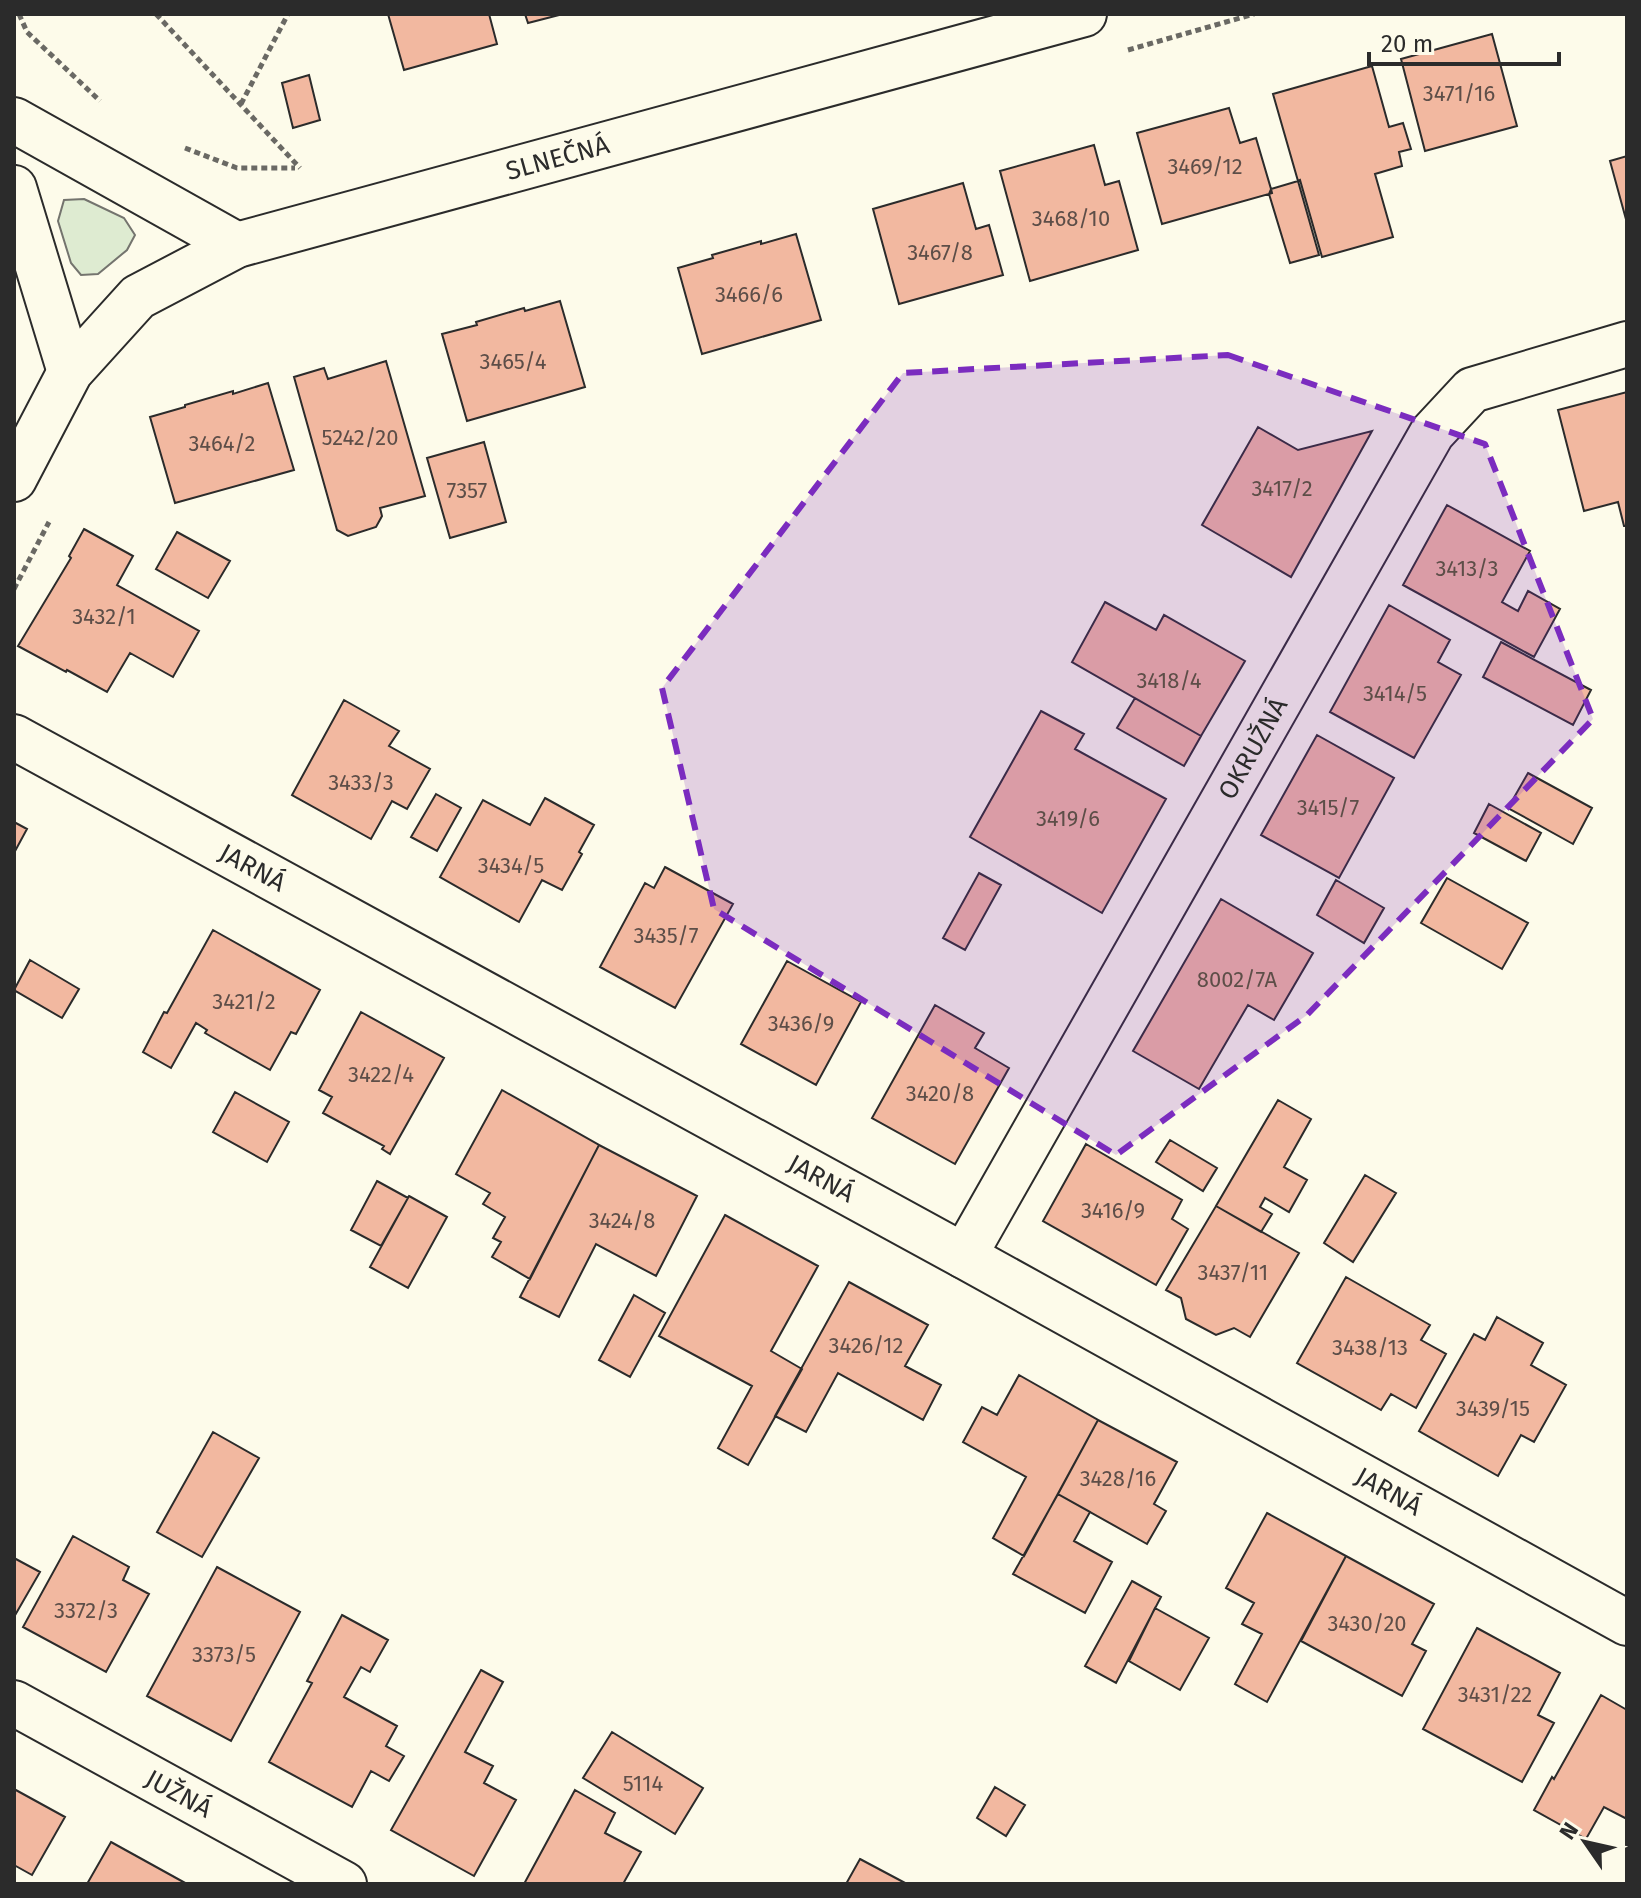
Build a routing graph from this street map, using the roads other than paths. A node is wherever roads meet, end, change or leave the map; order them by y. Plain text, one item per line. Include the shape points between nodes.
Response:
1 (1084, 14) edge
2 (14, 120) edge
3 (14, 188) edge
4 (237, 245) junction
5 (1627, 344) edge
6 (70, 372) junction
7 (14, 479) edge
8 (14, 737) edge
9 (964, 1256) junction
10 (1627, 1623) edge
11 (14, 1703) edge
12 (344, 1884) edge

1 - 4 street, SLNEČNÁ
2 - 4 street
3 - 6 street
4 - 6 street, SLNEČNÁ via 138,297
5 - 9 street, OKRUŽNÁ via 1472,390 1432,433
6 - 7 street, SLNEČNÁ
8 - 9 street, JARNÁ
9 - 10 street, JARNÁ
11 - 12 street, JUŽNÁ

